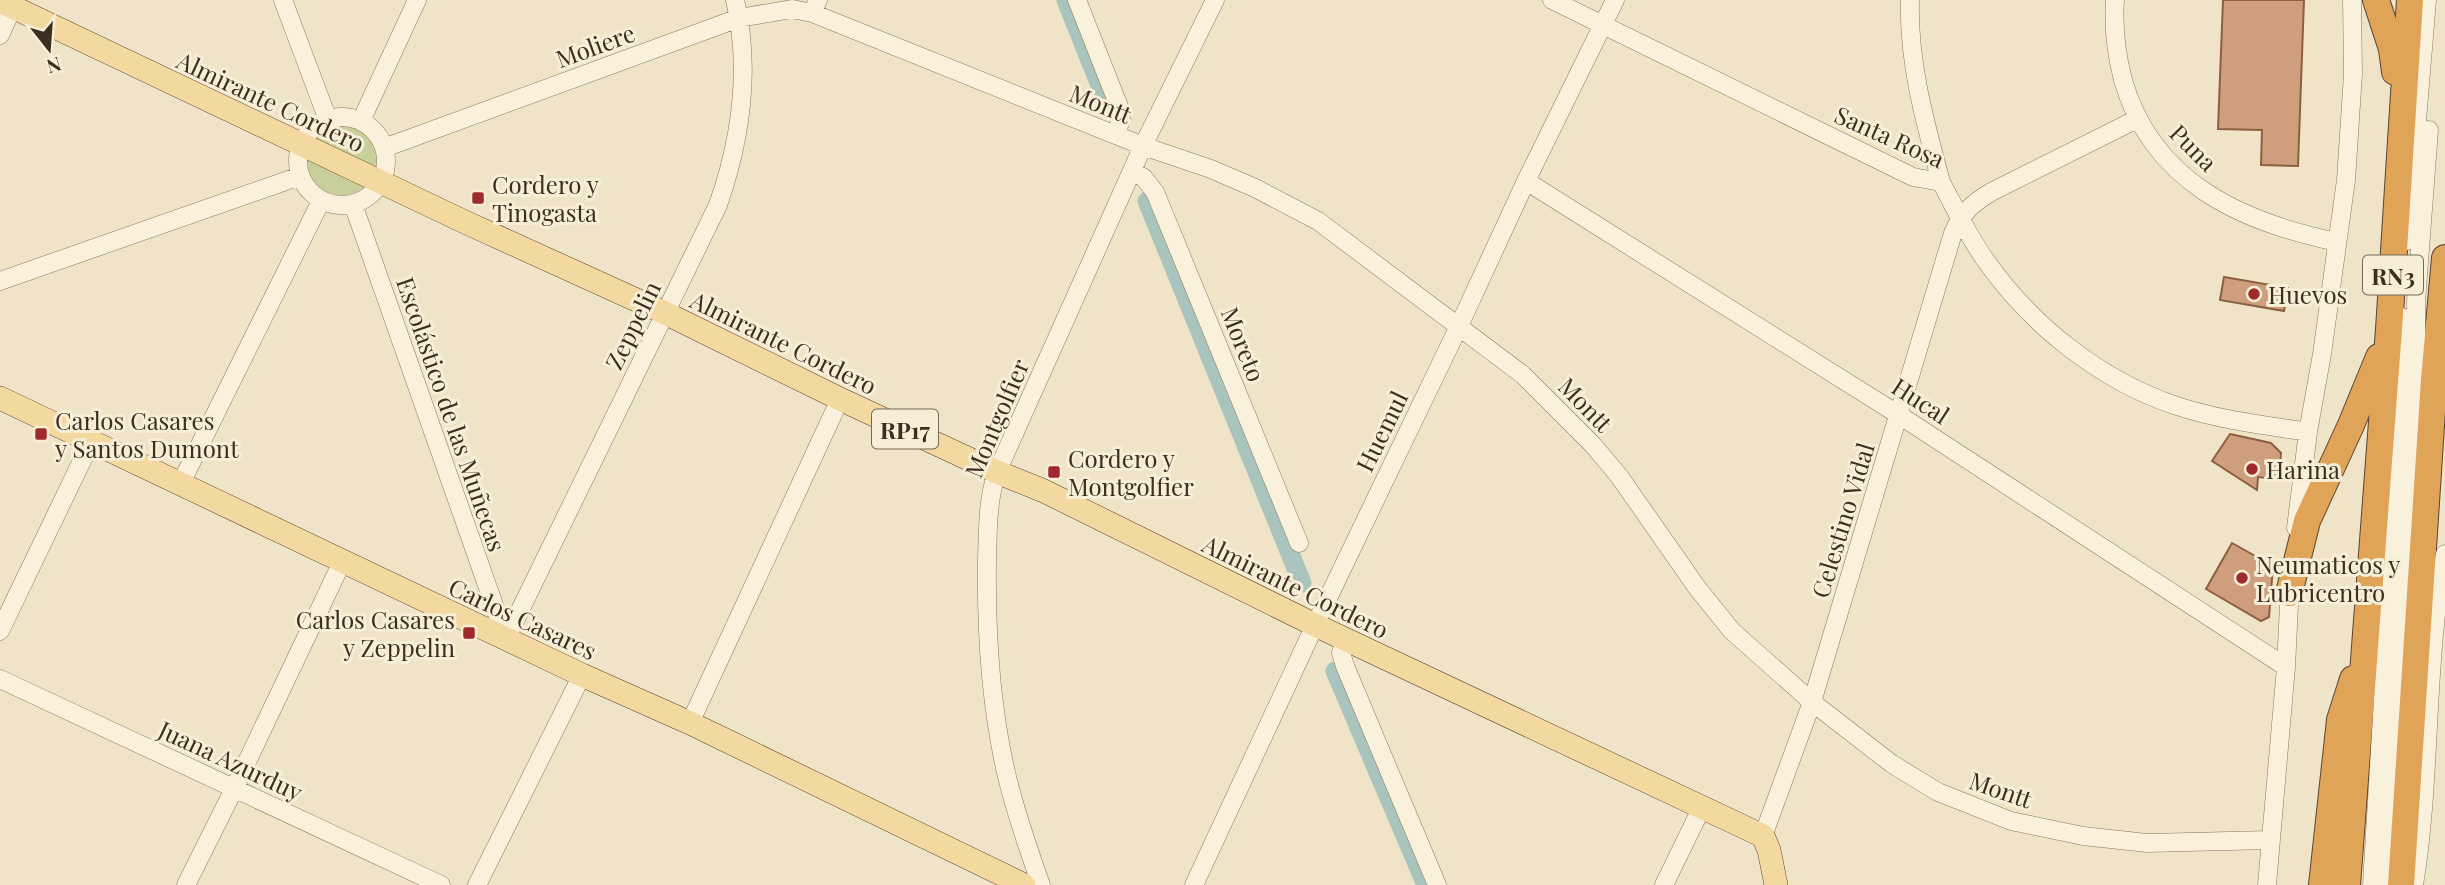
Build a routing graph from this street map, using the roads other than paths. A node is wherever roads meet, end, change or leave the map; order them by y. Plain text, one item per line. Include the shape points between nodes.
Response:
1 (283, 0) edge
2 (417, 0) edge
3 (1077, 0) edge
4 (1214, 0) edge
5 (1552, 0) edge
6 (1615, 0) edge
7 (1910, 0) edge
8 (2115, 0) edge
9 (2352, 0) edge
10 (2376, 0) edge
11 (2410, 0) edge
12 (2427, 0) edge
13 (2439, 0) edge
14 (9, 3) edge
15 (815, 6) edge
16 (737, 9) edge
17 (1604, 24) junction
18 (0, 35) edge
19 (2137, 119) junction
20 (328, 120) junction
21 (361, 121) junction
22 (1116, 135) junction
23 (301, 144) junction
24 (1143, 146) junction
25 (384, 148) junction
26 (1132, 171) junction
27 (300, 176) junction
28 (1526, 181) junction
29 (381, 182) junction
30 (1941, 182) junction
31 (321, 201) junction
32 (353, 204) junction
33 (1960, 217) junction
34 (2337, 243) junction
35 (2395, 243) junction
36 (2445, 258) edge
37 (0, 281) edge
38 (665, 313) junction
39 (1459, 326) junction
40 (2389, 329) junction
41 (0, 398) edge
42 (840, 399) junction
43 (1899, 415) junction
44 (2308, 432) junction
45 (91, 442) junction
46 (997, 472) junction
47 (2396, 475) junction
48 (181, 483) junction
49 (1299, 543) dead end
50 (2372, 551) junction
51 (2445, 554) edge
52 (342, 562) junction
53 (2289, 593) junction
54 (1315, 625) junction
55 (0, 631) edge
56 (2366, 633) junction
57 (506, 639) junction
58 (1345, 640) junction
59 (2286, 667) junction
60 (582, 675) junction
61 (0, 678) edge
62 (1812, 702) junction
63 (690, 723) junction
64 (234, 789) junction
65 (1702, 807) junction
66 (1763, 835) junction
67 (2270, 840) junction
68 (186, 885) edge
69 (441, 885) edge
70 (477, 885) edge
71 (1024, 885) edge
72 (1041, 885) edge
73 (1194, 885) edge
74 (1437, 885) edge
75 (1664, 885) edge
76 (1776, 885) edge
77 (2267, 885) edge
78 (2322, 885) edge
79 (2347, 885) edge
80 (2372, 885) edge
81 (2386, 885) edge
82 (2401, 885) edge
83 (2414, 885) edge

1 - 20 street
2 - 21 street
3 - 22 street via 1120,109
4 - 24 street, Montgolfier
5 - 17 street, Santa Rosa
6 - 17 street, Huemul
7 - 30 street via 1913,60
8 - 19 street, Puna via 2113,27 2119,64
9 - 34 street via 2350,138
10 - 35 highway via 2396,73 2389,198
11 - 35 highway, RN3
12 - 47 street via 2403,290
13 - 81 street via 2416,302 2417,371
14 - 18 street
14 - 23 main road, Almirante Cordero / RP17
15 - 16 street, Moliere
15 - 22 street, Montt
16 - 25 street, Moliere
16 - 38 street, Zeppelin via 742,96 730,169 718,205
17 - 28 street, Huemul
17 - 30 street, Santa Rosa via 1913,177
19 - 33 street via 1993,191
19 - 34 street, Puna via 2168,163 2207,194 2268,225
20 - 21 street
20 - 23 street via 308,133
21 - 25 street via 375,132
22 - 24 street, Montt
23 - 27 street
23 - 29 main road, Almirante Cordero / RP17
24 - 26 street, Montgolfier
24 - 39 street, Montt via 1211,169 1296,209
25 - 29 street
26 - 46 street, Montgolfier
26 - 49 street, Moreto via 1155,192
27 - 31 street
27 - 37 street
28 - 39 street, Huemul
28 - 43 street, Hucal
29 - 32 street via 374,192
29 - 38 main road, Almirante Cordero / RP17
30 - 33 street, Santa Rosa
31 - 32 street
31 - 48 street
32 - 57 street, Escolástico de las Muñecas
33 - 43 street, Celestino Vidal
33 - 44 street, Santa Rosa via 1985,260 2023,307 2115,379 2178,406
34 - 44 street
35 - 40 highway, RN3
36 - 82 highway, RN3
38 - 42 main road, Almirante Cordero / RP17
38 - 57 street, Zeppelin
39 - 54 street, Huemul
39 - 62 street, Montt via 1523,375 1593,446 1715,612
40 - 50 highway, RN3
40 - 53 highway via 2311,511
41 - 45 main road, Carlos Casares
42 - 46 main road, Almirante Cordero / RP17
42 - 63 street
43 - 59 street, Hucal
43 - 62 street, Celestino Vidal
44 - 53 street
45 - 48 main road, Carlos Casares
45 - 55 street
46 - 54 main road, Almirante Cordero / RP17
46 - 72 street, Montgolfier via 989,501 988,659 1005,768
47 - 50 street
47 - 80 street
48 - 52 main road, Carlos Casares
50 - 56 highway, RN3
51 - 83 street
52 - 57 main road, Carlos Casares
52 - 64 street
53 - 59 street
54 - 58 main road, Almirante Cordero / RP17
54 - 73 street, Huemul
56 - 78 highway via 2340,720
56 - 79 highway, RN3
57 - 60 main road, Carlos Casares
58 - 65 main road, Almirante Cordero / RP17
58 - 74 street via 1341,653 1345,666
59 - 67 street
60 - 63 main road, Carlos Casares
60 - 70 street
61 - 64 street, Juana Azurduy
62 - 66 street, Celestino Vidal
62 - 67 street, Montt via 1912,777 2011,821 2147,843
63 - 71 main road, Carlos Casares
64 - 68 street
64 - 69 street, Juana Azurduy
65 - 66 main road, Almirante Cordero / RP17
65 - 75 street
66 - 76 main road
67 - 77 street

